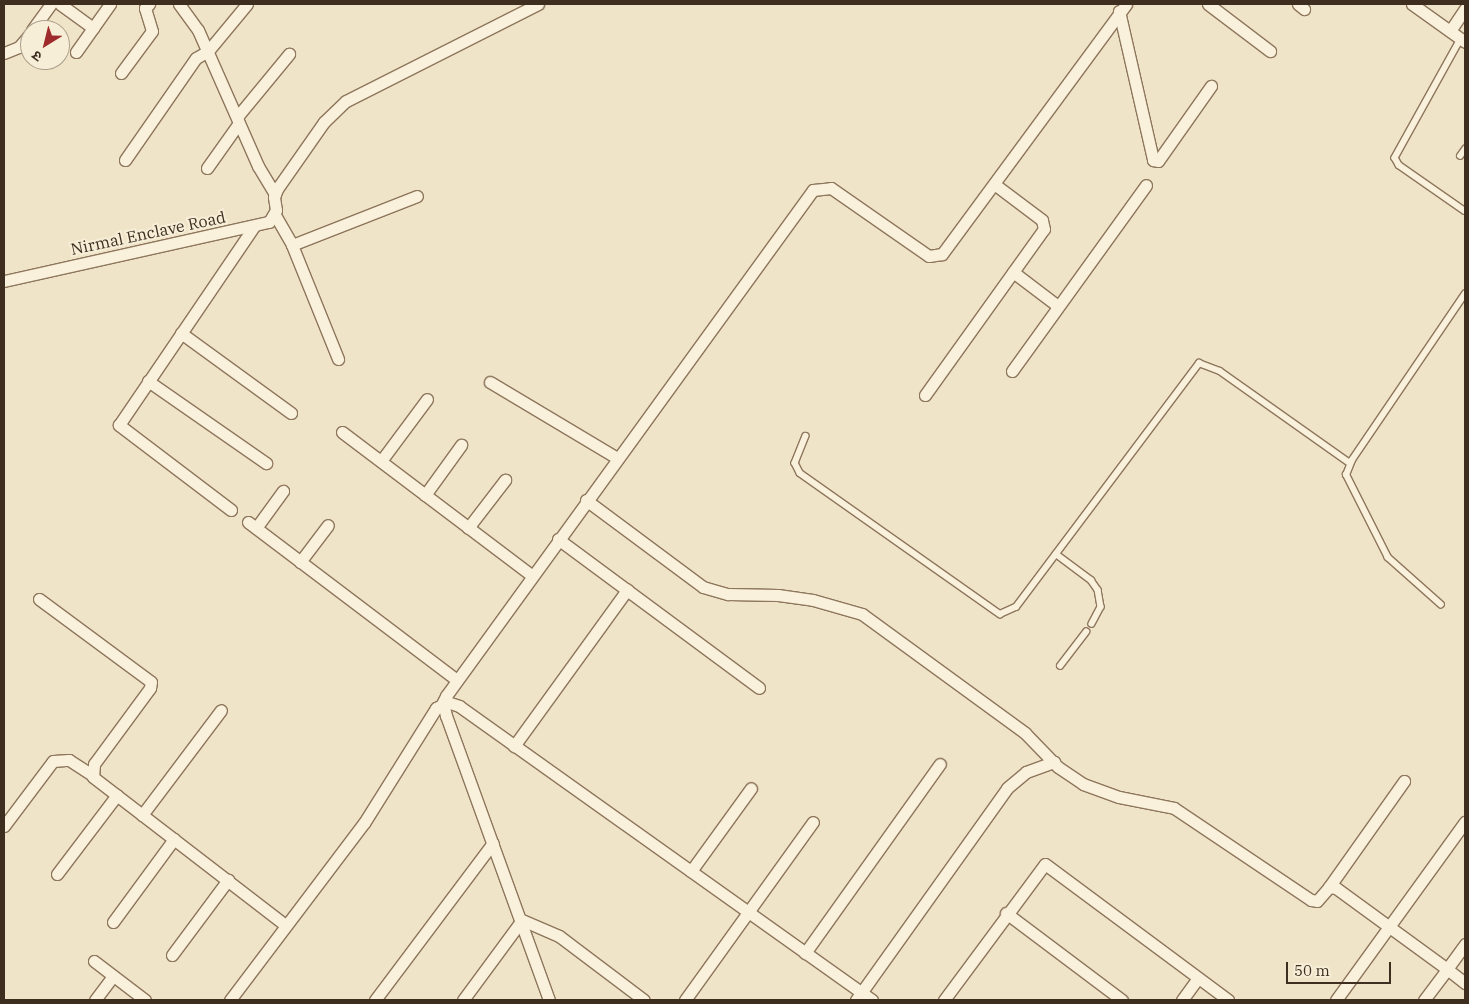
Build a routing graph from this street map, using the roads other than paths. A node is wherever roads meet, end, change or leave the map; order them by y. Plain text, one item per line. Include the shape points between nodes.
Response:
1 (51, 4) edge
2 (60, 4) edge
3 (110, 4) edge
4 (149, 4) edge
5 (179, 4) edge
6 (247, 4) edge
7 (1208, 4) edge
8 (1412, 4) edge
9 (533, 5) edge
10 (1123, 7) edge
11 (1465, 9) edge
12 (39, 20) edge
13 (93, 28) junction
14 (1450, 30) junction
15 (1463, 40) edge
16 (20, 46) edge
17 (208, 51) junction
18 (1270, 51) dead end
19 (76, 52) dead end
20 (4, 53) edge
21 (289, 54) dead end
22 (121, 73) dead end
23 (1211, 86) dead end
24 (238, 120) junction
25 (1465, 149) edge
26 (1460, 156) dead end
27 (125, 160) dead end
28 (206, 168) dead end
29 (994, 184) junction
30 (1146, 186) dead end
31 (275, 194) junction
32 (417, 196) dead end
33 (1465, 211) edge
34 (275, 215) junction
35 (254, 226) junction
36 (292, 245) junction
37 (1013, 272) junction
38 (4, 281) edge
39 (1465, 294) edge
40 (1058, 306) junction
41 (181, 333) junction
42 (338, 359) dead end
43 (1012, 371) dead end
44 (148, 381) junction
45 (490, 382) dead end
46 (925, 395) dead end
47 (427, 399) dead end
48 (291, 413) dead end
49 (342, 432) dead end
50 (806, 436) dead end
51 (461, 445) dead end
52 (617, 458) junction
53 (381, 461) junction
54 (1350, 463) junction
55 (266, 464) dead end
56 (505, 480) dead end
57 (283, 491) dead end
58 (425, 495) junction
59 (586, 500) junction
60 (231, 510) dead end
61 (328, 525) dead end
62 (468, 528) junction
63 (558, 539) junction
64 (1056, 554) junction
65 (300, 562) junction
66 (531, 575) junction
67 (627, 590) junction
68 (39, 599) dead end
69 (1441, 606) dead end
70 (1092, 624) dead end
71 (1086, 632) dead end
72 (1060, 666) dead end
73 (457, 680) junction
74 (758, 688) dead end
75 (443, 702) junction
76 (221, 710) dead end
77 (514, 746) junction
78 (1054, 762) junction
79 (940, 764) dead end
80 (92, 774) junction
81 (1404, 781) dead end
82 (750, 788) dead end
83 (117, 796) junction
84 (142, 814) junction
85 (813, 822) dead end
86 (1465, 822) edge
87 (4, 826) edge
88 (174, 839) junction
89 (494, 843) junction
90 (690, 871) junction
91 (57, 874) dead end
92 (228, 880) junction
93 (1329, 887) junction
94 (748, 912) junction
95 (1006, 913) junction
96 (522, 920) junction
97 (114, 922) dead end
98 (285, 925) junction
99 (1390, 927) junction
100 (1465, 944) edge
101 (805, 953) junction
102 (172, 955) dead end
103 (94, 961) dead end
104 (1447, 969) junction
105 (113, 976) junction
106 (1197, 978) junction
107 (1465, 983) edge
108 (859, 997) edge
109 (95, 1000) edge
110 (146, 1000) edge
111 (230, 1000) edge
112 (375, 1000) edge
113 (463, 1000) edge
114 (549, 1000) edge
115 (644, 1000) edge
116 (685, 1000) edge
117 (872, 1000) edge
118 (944, 1000) edge
119 (1122, 1000) edge
120 (1182, 1000) edge
121 (1228, 1000) edge
122 (1336, 1000) edge
123 (1424, 1000) edge

1 - 12 street
2 - 13 street
3 - 13 street
4 - 22 street via 145,8 152,31
5 - 17 street via 198,30
6 - 17 street
7 - 18 street
8 - 14 street
9 - 31 street via 346,101 324,122
10 - 23 street via 1153,160 1158,160
10 - 29 street
11 - 14 street
13 - 19 street
14 - 15 street
15 - 33 lane via 1395,158 1399,165
16 - 20 street
17 - 24 street
17 - 27 street via 196,58
21 - 24 street
24 - 28 street
24 - 31 street via 263,176
25 - 26 lane
29 - 37 street via 1044,223 1041,234
29 - 52 street via 948,248 933,257 831,188 814,190
30 - 40 street
31 - 34 street
32 - 36 street
34 - 35 street, Nirmal Enclave Road via 269,222
34 - 36 street
35 - 38 street, Nirmal Enclave Road
35 - 41 street
36 - 42 street
37 - 40 street
37 - 46 street
39 - 54 lane
40 - 43 street
41 - 44 street
41 - 48 street
44 - 55 street
44 - 60 street via 120,422 120,428
45 - 52 street
47 - 53 street
49 - 53 street
50 - 64 lane via 795,463 800,473 1000,614 1016,607
51 - 58 street
52 - 59 street
53 - 58 street
54 - 64 lane via 1220,370 1199,362
54 - 69 lane via 1346,475 1348,485 1382,549 1402,574
56 - 62 street
57 - 65 street via 252,525
58 - 62 street
59 - 63 street
59 - 78 street via 703,587 728,594 778,595 813,600 862,614 1025,733
61 - 65 street
62 - 66 street
63 - 66 street
63 - 67 street
64 - 70 lane via 1091,580 1098,590 1101,607
65 - 73 street
66 - 73 street
67 - 74 street
67 - 77 street
68 - 80 street via 151,682 150,688 94,764
71 - 72 lane
73 - 75 street
75 - 77 street via 459,706
75 - 89 street
75 - 98 street via 436,708 364,823
76 - 84 street
77 - 90 street
78 - 93 street via 1095,790 1174,808 1310,900 1317,901
78 - 108 street via 1026,772 1007,788
79 - 101 street
80 - 83 street
80 - 87 street via 69,760 53,761
81 - 93 street
82 - 90 street
83 - 84 street
83 - 91 street
84 - 88 street
85 - 94 street
86 - 99 street
88 - 92 street
88 - 97 street
89 - 96 street
89 - 112 street
90 - 94 street
92 - 98 street
92 - 102 street
93 - 99 street
94 - 101 street
94 - 116 street
95 - 106 street via 1040,867 1047,865
95 - 118 street
95 - 119 street
96 - 113 street
96 - 114 street
96 - 115 street via 559,936
98 - 111 street
99 - 104 street
99 - 122 street
100 - 104 street
101 - 108 street
103 - 105 street
104 - 107 street
104 - 123 street
105 - 109 street
105 - 110 street
106 - 120 street
106 - 121 street
108 - 117 street

